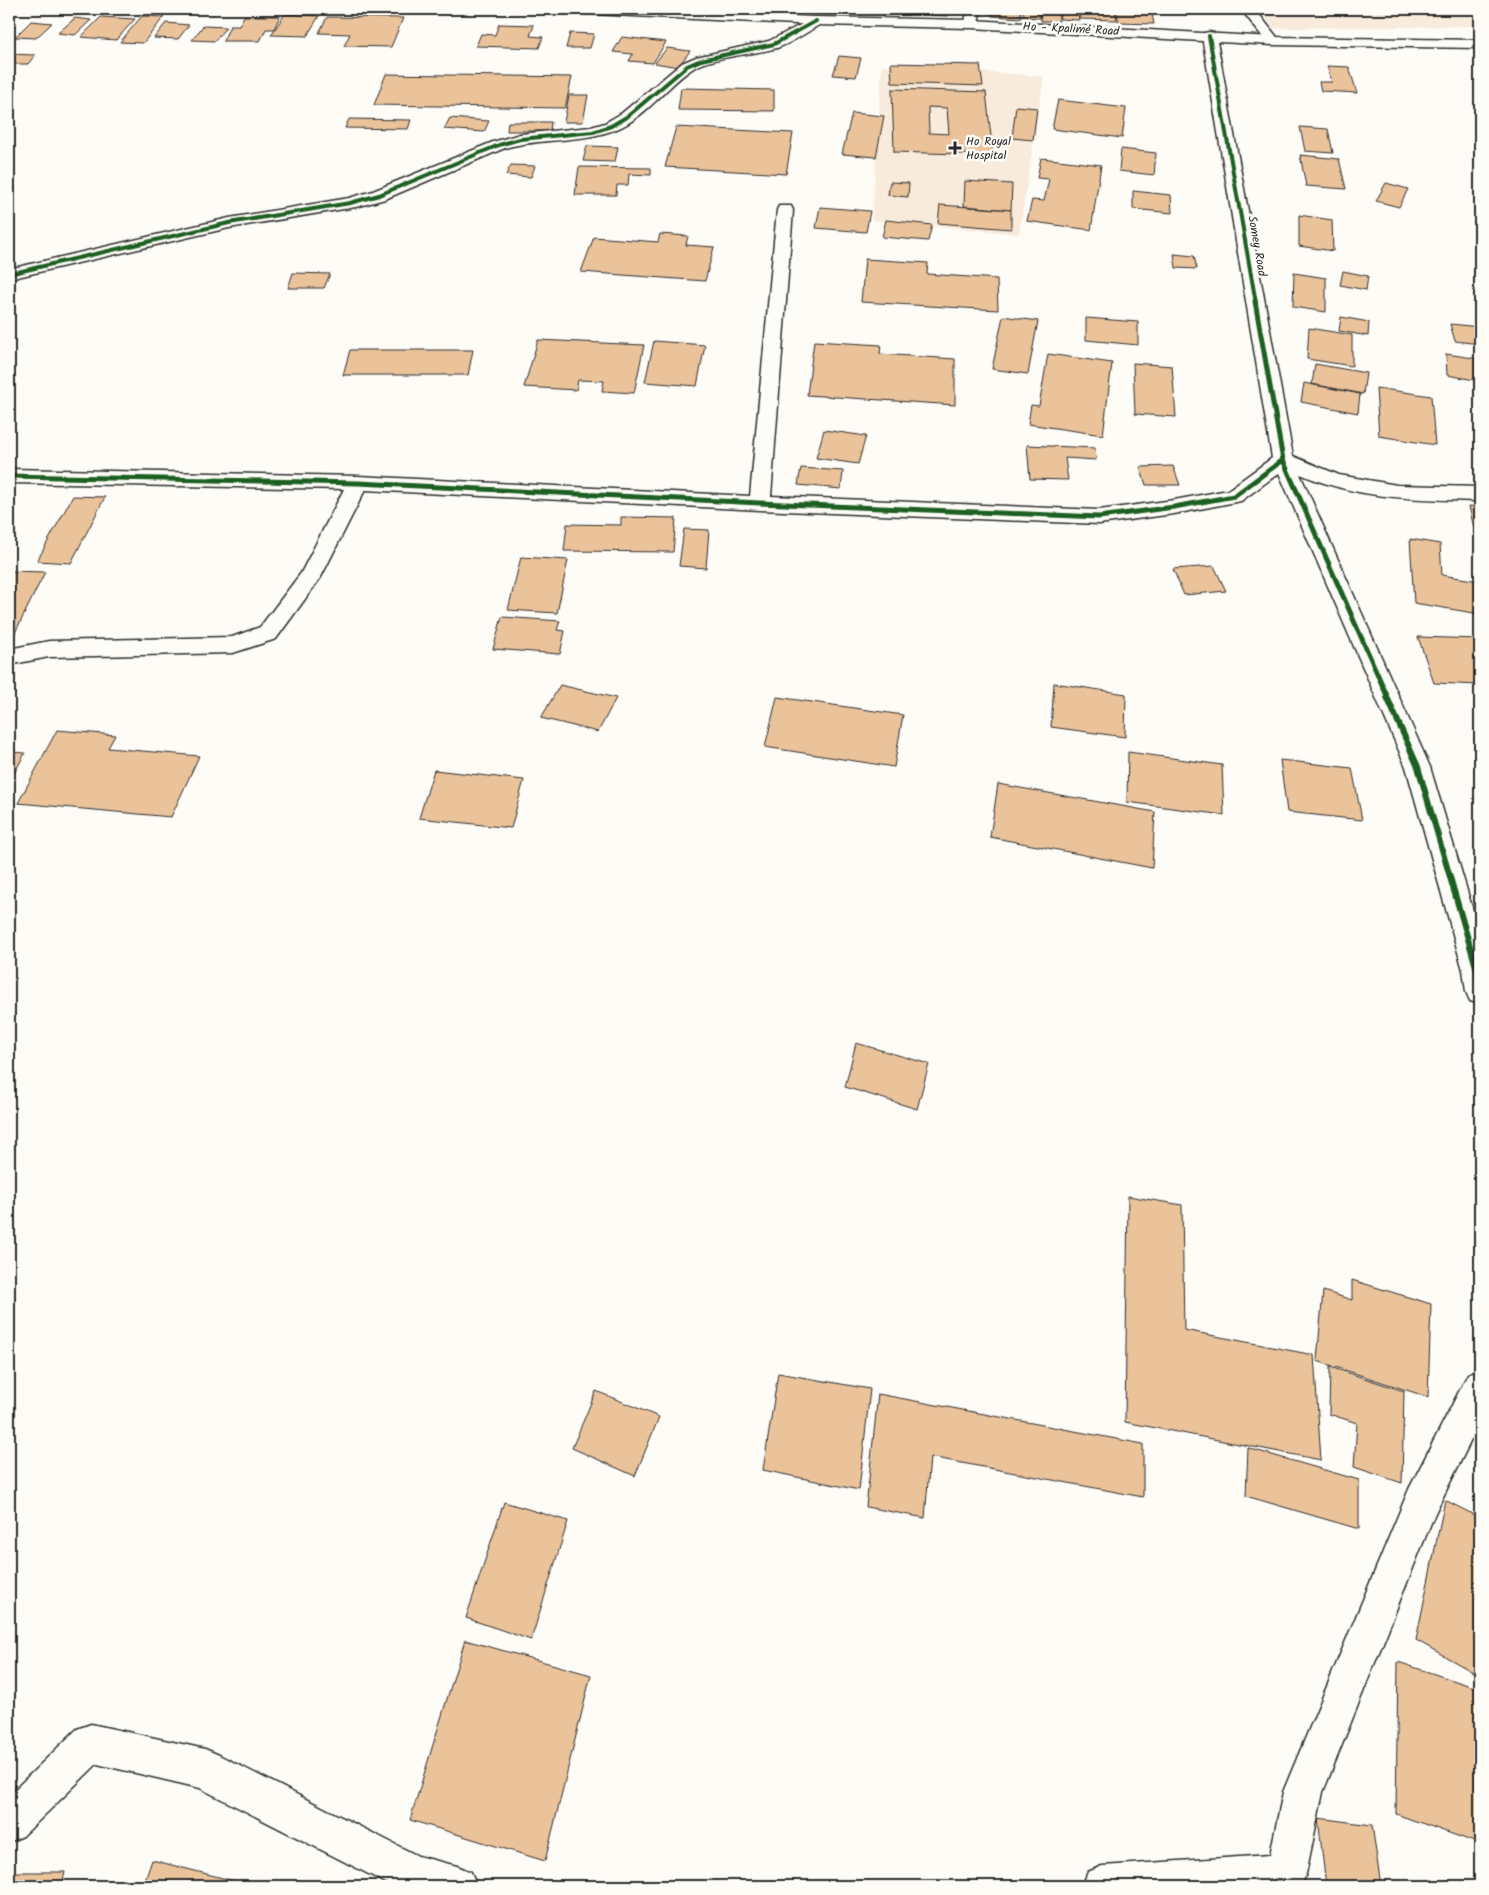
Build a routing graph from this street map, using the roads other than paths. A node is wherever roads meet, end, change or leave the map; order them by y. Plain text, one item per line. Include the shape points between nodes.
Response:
1 (572, 9) edge
2 (974, 9) edge
3 (1248, 9) edge
4 (816, 21) junction
5 (972, 24) junction
6 (1209, 36) junction
7 (1273, 41) junction
8 (1480, 44) edge
9 (785, 210) dead end
10 (9, 274) edge
11 (1282, 460) junction
12 (9, 476) edge
13 (358, 483) junction
14 (1480, 494) edge
15 (760, 503) junction
16 (9, 658) edge
17 (1480, 992) edge
18 (1480, 1386) edge
19 (9, 1822) edge
20 (457, 1886) edge
21 (1102, 1886) edge

1 - 4 street, Ho - Kpalimé Road
2 - 5 street
3 - 7 street
4 - 5 street, Ho - Kpalimé Road
4 - 10 street via 774,44 701,60 688,66 628,116 593,132 520,139 499,145 379,195 350,203 229,223
5 - 6 street, Ho - Kpalimé Road
6 - 7 street, Ho - Kpalimé Road
6 - 11 street, Somey Road
7 - 8 street, Ho - Kpalimé Road
9 - 15 street
11 - 14 street via 1335,481 1388,490
11 - 15 street via 1234,496 1098,517
11 - 17 street, Somey Road via 1418,767 1477,970
12 - 13 street
13 - 15 street
13 - 16 street via 310,577 268,633 233,645 49,649
18 - 21 street via 1422,1502 1303,1792 1286,1874
19 - 20 street via 91,1743 206,1769 413,1875

